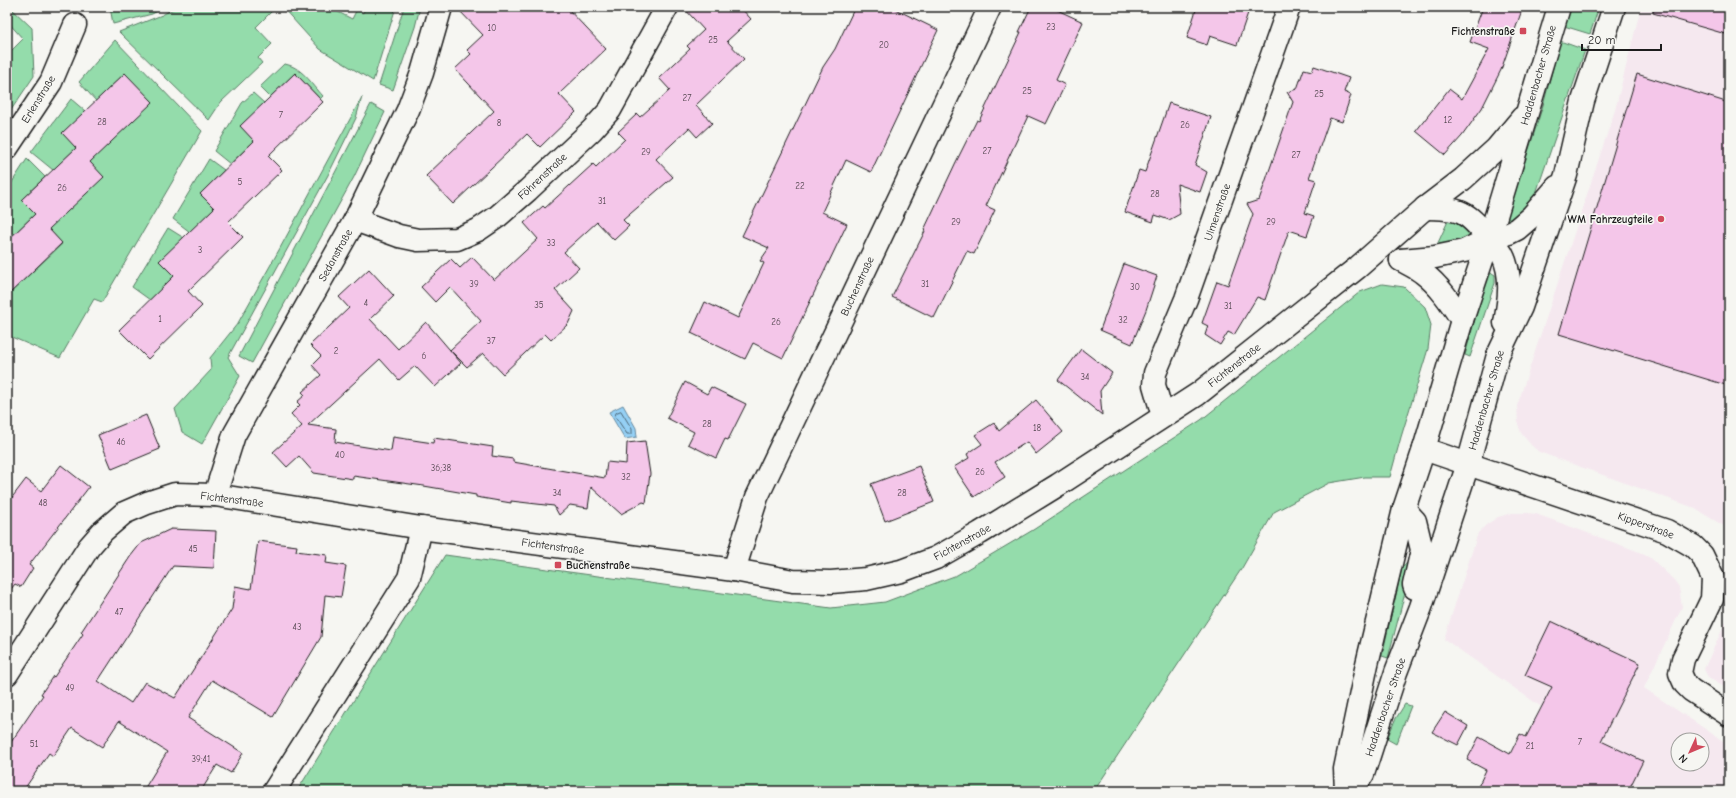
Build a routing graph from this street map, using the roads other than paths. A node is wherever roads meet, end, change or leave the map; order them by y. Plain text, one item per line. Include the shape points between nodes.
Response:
1 (441, 7) edge
2 (667, 7) edge
3 (990, 7) edge
4 (1289, 7) edge
5 (1558, 7) edge
6 (1614, 7) edge
7 (75, 25) dead end
8 (1528, 111) junction
9 (7, 148) edge
10 (1566, 175) junction
11 (1426, 208) junction
12 (355, 220) junction
13 (1489, 239) junction
14 (1401, 260) junction
15 (1357, 268) junction
16 (1462, 320) junction
17 (1502, 344) junction
18 (1163, 416) junction
19 (1424, 449) junction
20 (1468, 464) junction
21 (215, 495) junction
22 (1404, 510) junction
23 (421, 528) junction
24 (734, 570) junction
25 (1421, 607) junction
26 (7, 674) edge
27 (1729, 715) edge
28 (274, 791) edge
29 (1346, 791) edge
30 (1352, 791) edge

1 - 12 street, Sedanstraße via 422,73 408,110
2 - 12 street, Föhrenstraße via 610,110 528,190 478,230 457,239 418,240
3 - 24 street, Buchenstraße via 757,497
4 - 18 street, Ulmenstraße via 1186,299 1155,373 1154,385
5 - 8 street, Haddenbacher Straße
6 - 10 street, Haddenbacher Straße via 1583,101
7 - 9 street, Erlenstraße via 51,82
8 - 11 street, Fichtenstraße via 1496,149
8 - 13 street, Haddenbacher Straße
10 - 13 street, Fichtenstraße via 1525,223 1509,233
10 - 17 street, Haddenbacher Straße via 1521,307
11 - 13 street via 1445,208 1467,215
11 - 15 street, Fichtenstraße
12 - 21 street, Sedanstraße via 234,435
13 - 14 street, Fichtenstraße via 1464,251
13 - 16 street, Haddenbacher Straße
13 - 17 street via 1501,254 1509,281 1509,302
14 - 15 street, Fichtenstraße
14 - 16 street via 1423,273 1435,284
15 - 18 street, Fichtenstraße via 1198,394
16 - 19 street, Haddenbacher Straße
17 - 20 street, Haddenbacher Straße
18 - 24 street, Fichtenstraße via 1058,485 936,558 866,579 831,582 793,581
19 - 20 street, Kipperstraße
19 - 22 street, Haddenbacher Straße
20 - 25 street, Haddenbacher Straße
20 - 27 street, Kipperstraße via 1667,531 1693,546 1702,555 1713,578 1712,599 1682,659 1680,673 1691,690
21 - 23 street, Fichtenstraße
21 - 26 street, Fichtenstraße via 175,494 124,513 103,531 89,547
22 - 25 street via 1415,521 1422,550 1414,585
22 - 29 street, Haddenbacher Straße via 1346,761
23 - 24 street, Fichtenstraße
23 - 28 street via 409,578
25 - 30 street, Haddenbacher Straße via 1396,672 1363,774

